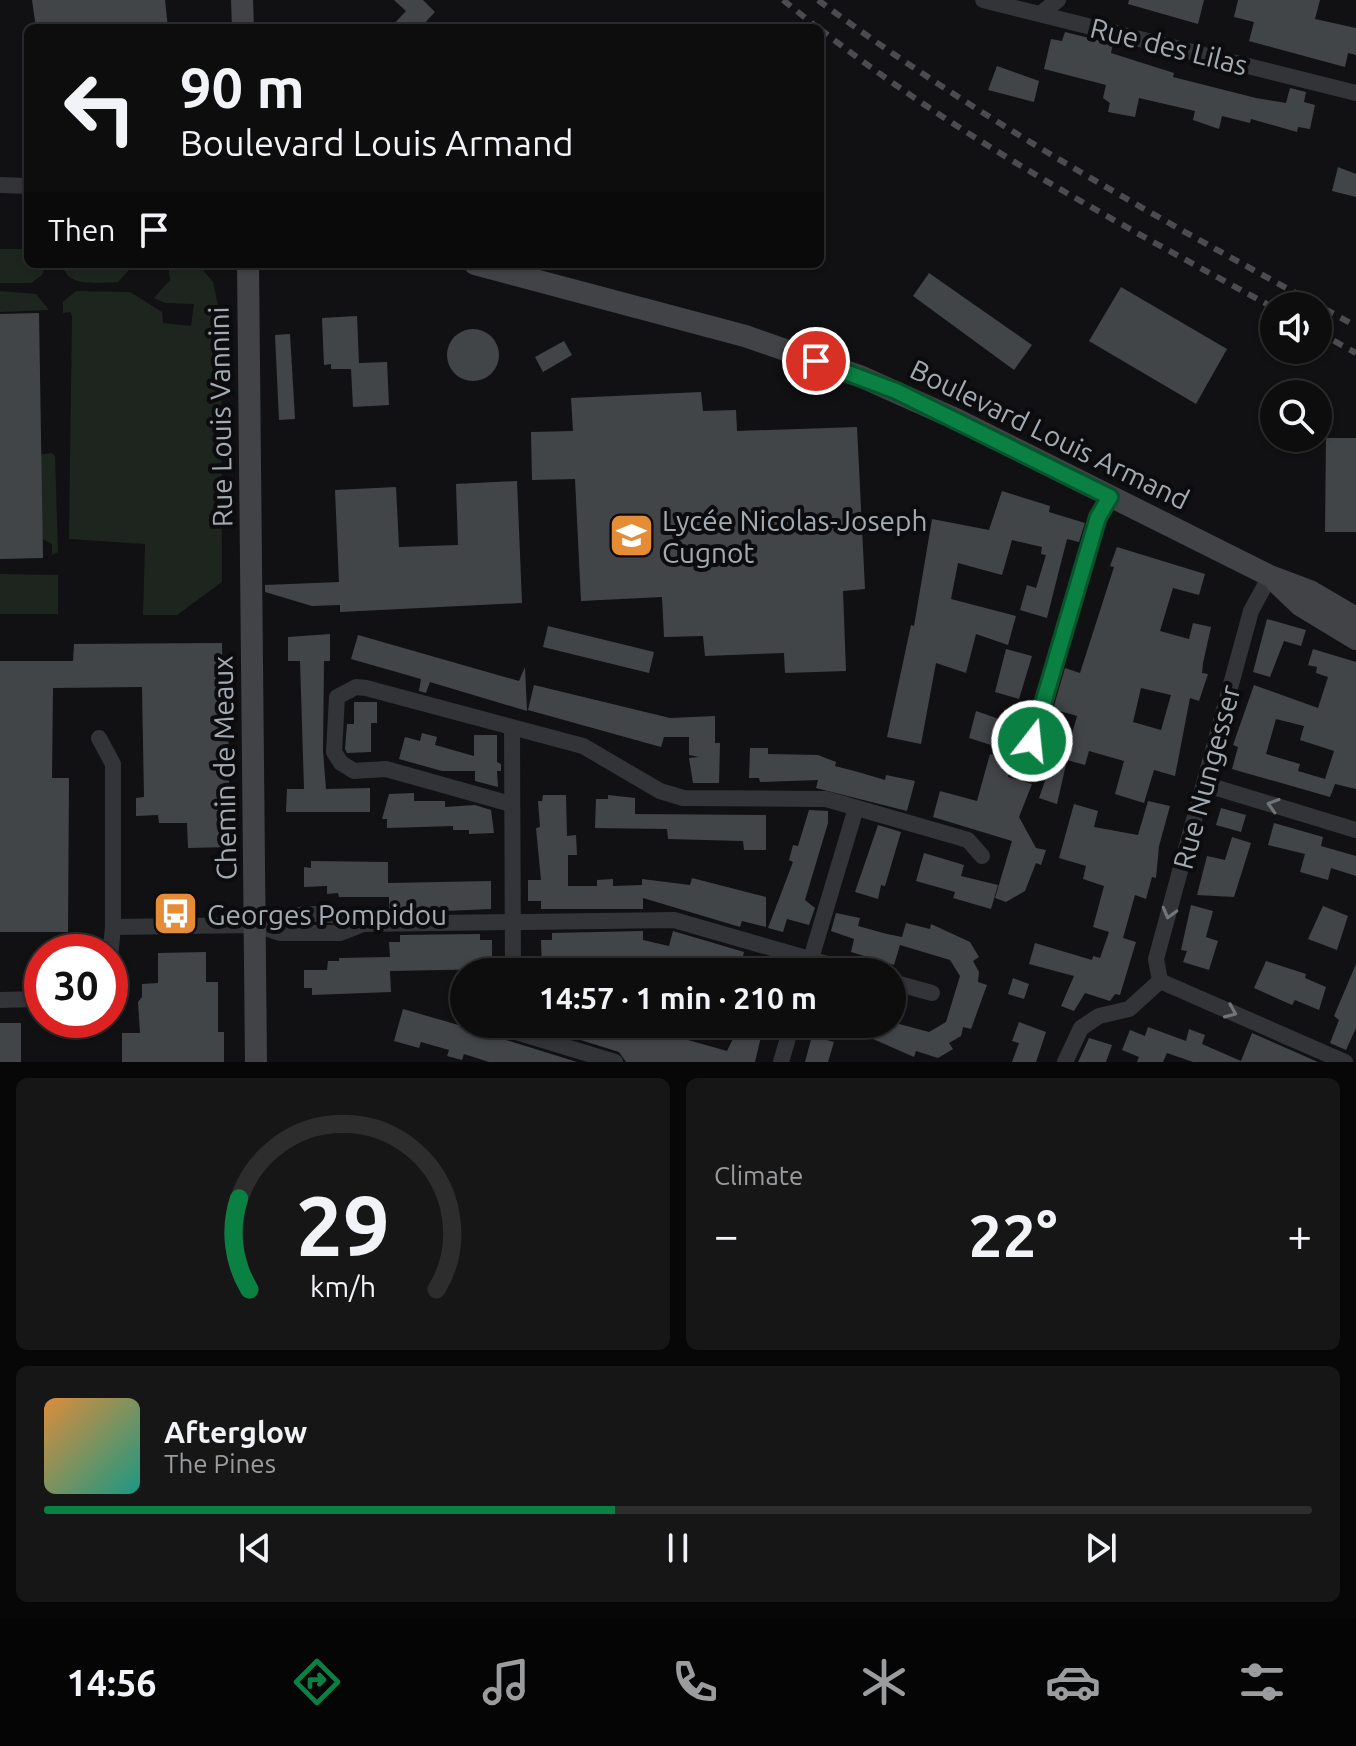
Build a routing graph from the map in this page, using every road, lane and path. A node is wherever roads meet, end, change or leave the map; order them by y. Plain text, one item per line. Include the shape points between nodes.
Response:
1 (242, 0) edge
2 (983, 0) edge
3 (1058, 0) edge
4 (1040, 14) junction
5 (243, 24) edge
6 (1356, 93) edge
7 (0, 185) edge
8 (24, 186) edge
9 (248, 268) edge
10 (490, 268) edge
11 (1110, 497) junction
12 (252, 569) joint
13 (1270, 576) junction
14 (1356, 618) edge
15 (1356, 639) edge
16 (512, 728) junction
17 (99, 738) dead end
18 (1032, 741) dead end
19 (1204, 784) junction
20 (511, 804) junction
21 (856, 808) junction
22 (1356, 830) edge
23 (982, 856) dead end
24 (513, 923) junction
25 (255, 925) junction
26 (113, 927) junction
27 (112, 934) edge
28 (513, 958) edge
29 (786, 958) edge
30 (811, 958) edge
31 (1160, 981) junction
32 (906, 986) edge
33 (932, 993) dead end
34 (24, 999) edge
35 (0, 1000) edge
36 (543, 1038) edge
37 (788, 1038) edge
38 (256, 1062) edge
39 (615, 1062) edge
40 (781, 1062) edge
41 (1065, 1062) edge
42 (1345, 1062) edge

1 - 5 main road
2 - 4 street, Rue des Lilas
3 - 4 street
4 - 6 street, Rue des Lilas
7 - 8 street
9 - 12 main road, Rue Louis Vannini
10 - 11 main road, Boulevard Louis Armand via 745,336 862,377
11 - 13 main road, Boulevard Louis Armand
11 - 18 street via 1098,517
12 - 25 main road, Chemin de Meaux
13 - 14 main road, Boulevard Louis Armand via 1310,591
13 - 15 main road, Boulevard Louis Armand via 1300,605
13 - 19 street, Rue Nungesser via 1251,611
16 - 20 street
16 - 20 street via 366,688 346,690 334,709 334,752 354,771 386,769
16 - 21 street via 583,746 660,791 683,798 809,797
17 - 26 street via 113,764
22 -> 19 street
19 -> 31 street, Rue Nungesser via 1156,959
20 - 24 street
21 - 23 street via 968,840
21 - 30 street
24 - 25 street via 363,924 341,914 280,916
24 - 28 street
24 - 29 street via 674,920
25 - 26 street
25 - 38 main road, Chemin de Meaux
26 - 27 street
31 - 41 street via 1129,1009 1099,1016 1081,1028
31 -> 42 street
32 - 33 street
34 - 35 street
36 - 39 street
37 - 40 street

